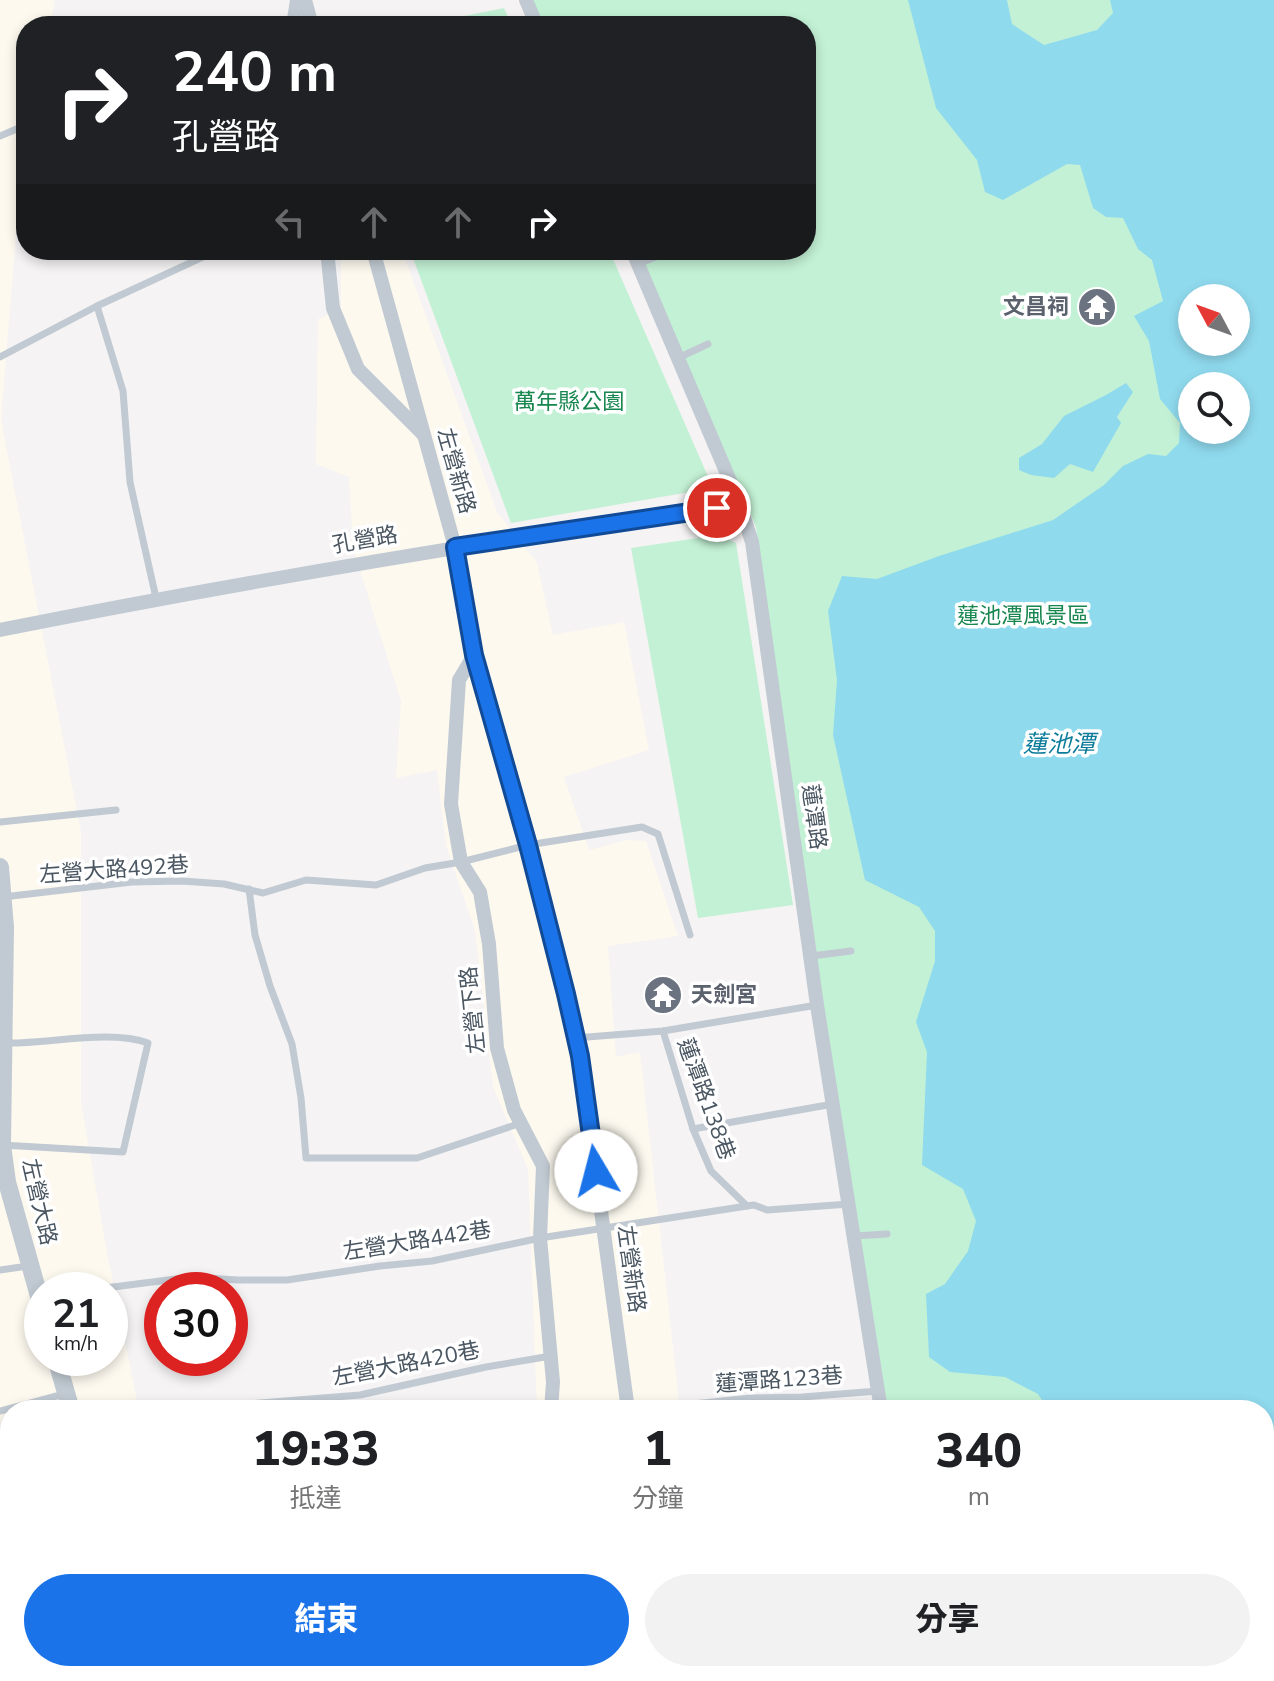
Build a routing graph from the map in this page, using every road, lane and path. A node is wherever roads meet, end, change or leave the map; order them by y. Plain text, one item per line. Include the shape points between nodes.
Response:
1 (196, 260) edge
2 (328, 260) edge
3 (376, 260) edge
4 (636, 260) edge
5 (648, 260) edge
6 (638, 264) junction
7 (97, 306) junction
8 (708, 344) dead end
9 (0, 357) edge
10 (678, 358) junction
11 (423, 434) junction
12 (739, 502) junction
13 (455, 547) junction
14 (156, 598) junction
15 (0, 630) edge
16 (474, 655) junction
17 (116, 810) dead end
18 (0, 822) edge
19 (528, 845) junction
20 (461, 862) junction
21 (1, 872) edge
22 (249, 889) junction
23 (3, 897) junction
24 (2, 927) edge
25 (690, 935) dead end
26 (851, 951) dead end
27 (811, 956) junction
28 (817, 1005) junction
29 (663, 1031) junction
30 (2, 1038) edge
31 (575, 1038) junction
32 (834, 1104) junction
33 (521, 1123) junction
34 (693, 1129) junction
35 (1, 1145) edge
36 (849, 1204) junction
37 (747, 1206) junction
38 (604, 1228) junction
39 (887, 1234) dead end
40 (854, 1236) junction
41 (540, 1238) junction
42 (30, 1266) junction
43 (0, 1270) edge
44 (32, 1272) edge
45 (128, 1285) edge
46 (551, 1356) junction
47 (61, 1376) edge
48 (878, 1391) junction
49 (67, 1400) edge
50 (297, 1400) edge
51 (552, 1400) edge
52 (627, 1400) edge
53 (732, 1400) edge
54 (879, 1400) edge

1 - 7 lane
2 - 11 street via 333,308 358,369
3 - 11 street, 左營新路
4 - 6 street, 蓮潭路
5 - 6 lane
6 - 10 street, 蓮潭路
7 - 9 lane
7 - 14 lane via 123,391 130,482
8 - 10 lane
10 - 12 street, 蓮潭路
11 - 13 street, 左營新路
12 - 13 street, 孔營路
12 - 27 street, 蓮潭路 via 752,542
13 - 14 street, 孔營路
13 - 16 street, 左營新路
14 - 15 street, 孔營路
16 - 19 street, 左營新路
16 - 20 street, 左營下路 via 459,680 451,804
17 - 18 lane
19 - 20 lane, 左營大路492巷
19 - 25 lane, 左營大路492巷 via 642,827 658,834
19 - 31 street, 左營新路
20 - 22 lane, 左營大路492巷 via 376,885 306,880 263,893
20 - 33 street, 左營下路 via 480,892 497,1048
21 - 23 street, 左營大路
22 - 23 lane, 左營大路492巷 via 202,881 132,882
22 - 33 lane via 255,935 292,1044 306,1158 417,1158
23 - 24 street, 左營大路
24 - 30 street, 左營大路
26 - 27 lane
27 - 28 street, 蓮潭路
28 - 29 lane
28 - 32 street, 蓮潭路
29 - 31 lane
29 - 34 lane, 蓮潭路138巷
30 - 35 street, 左營大路
30 - 35 lane via 148,1043 123,1152
31 - 38 street, 左營新路
32 - 34 lane
32 - 36 street, 蓮潭路
33 - 41 street, 左營下路 via 543,1166
34 - 37 lane, 蓮潭路138巷 via 711,1171
35 - 42 street, 左營大路
36 - 37 lane via 767,1210
36 - 40 street, 蓮潭路
37 - 38 lane, 左營大路442巷
38 - 41 lane, 左營大路442巷
38 - 52 street, 左營新路
39 - 40 lane
40 - 48 street, 蓮潭路
41 - 45 lane, 左營大路442巷 via 432,1261 287,1280 191,1277
41 - 46 street, 左營下路
42 - 43 lane
42 - 44 street, 左營大路
46 - 50 lane, 左營大路420巷 via 360,1395
46 - 51 street, 左營下路
47 - 49 street
48 - 53 lane, 蓮潭路123巷
48 - 54 street, 蓮潭路

